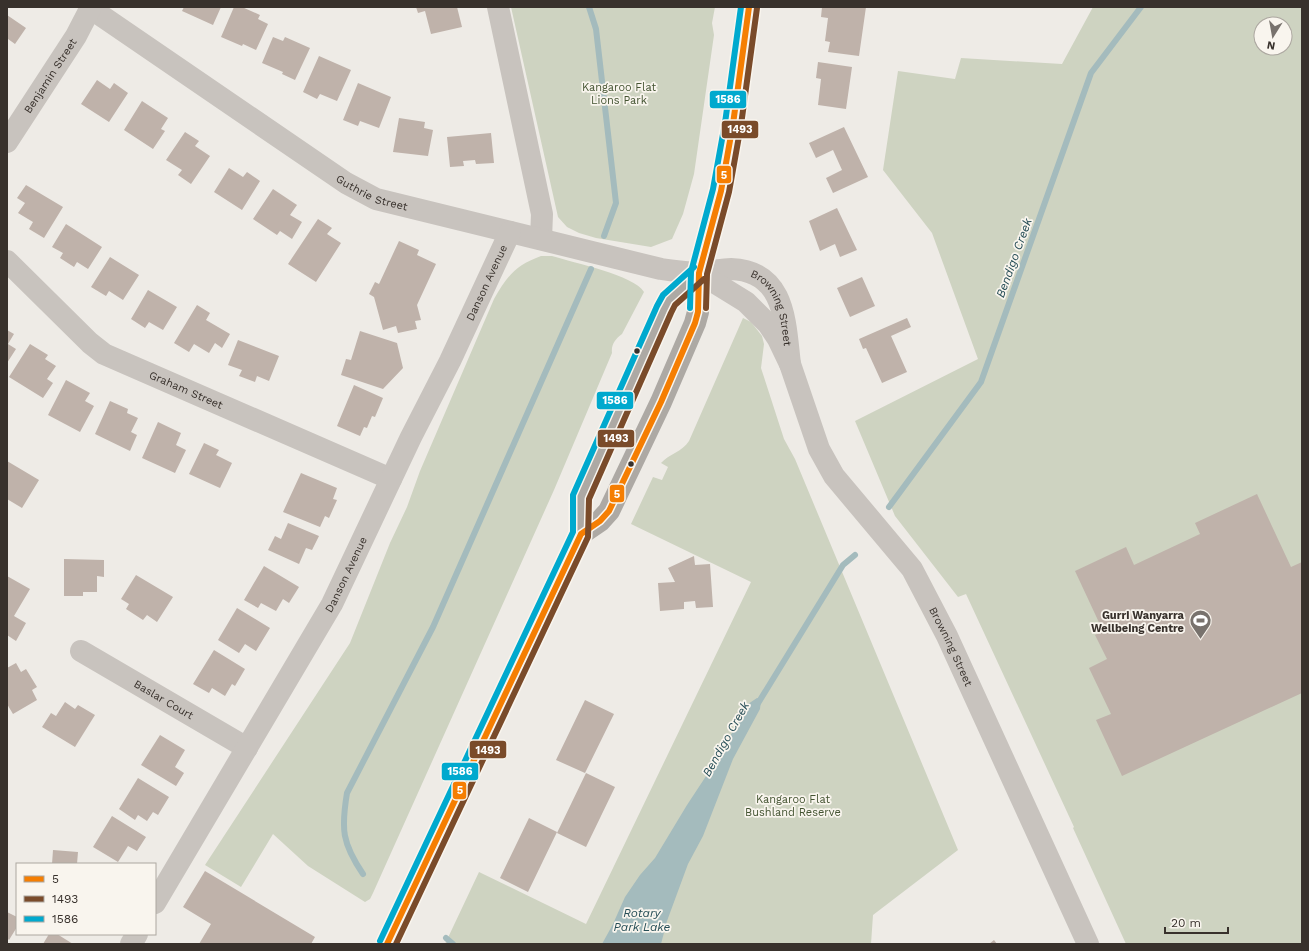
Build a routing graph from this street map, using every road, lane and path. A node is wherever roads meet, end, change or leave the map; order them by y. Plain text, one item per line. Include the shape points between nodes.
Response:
1 (498, 7) edge
2 (749, 7) edge
3 (90, 8) edge
4 (7, 142) edge
5 (510, 232) junction
6 (541, 239) junction
7 (7, 261) edge
8 (699, 273) junction
9 (790, 364) junction
10 (391, 479) junction
11 (581, 534) junction
12 (81, 651) dead end
13 (247, 748) junction
14 (156, 901) edge
15 (136, 935) edge
16 (131, 944) edge
17 (387, 944) edge
18 (1088, 944) edge

1 - 6 street via 541,209
2 - 8 highway via 722,184
3 - 4 street, Benjamin Street via 76,36
3 - 5 street, Guthrie Street via 360,191 397,205
5 - 6 street, Guthrie Street
5 - 10 street, Danson Avenue
6 - 8 street, Guthrie Street via 661,269
7 - 10 street, Graham Street via 104,354
8 - 9 street, Browning Street via 756,311 778,338
8 - 9 street, Browning Street via 731,269 754,275 767,282 777,294 782,308
8 - 11 highway via 669,300 664,309 582,497
8 - 11 highway via 698,312 695,323 661,402 609,511 600,521
9 - 18 street, Browning Street via 819,449 834,476 904,559 927,596
10 - 13 street, Danson Avenue via 332,604
11 - 17 highway
12 - 13 street, Baslar Court
13 - 14 street, Danson Avenue
15 - 16 street

